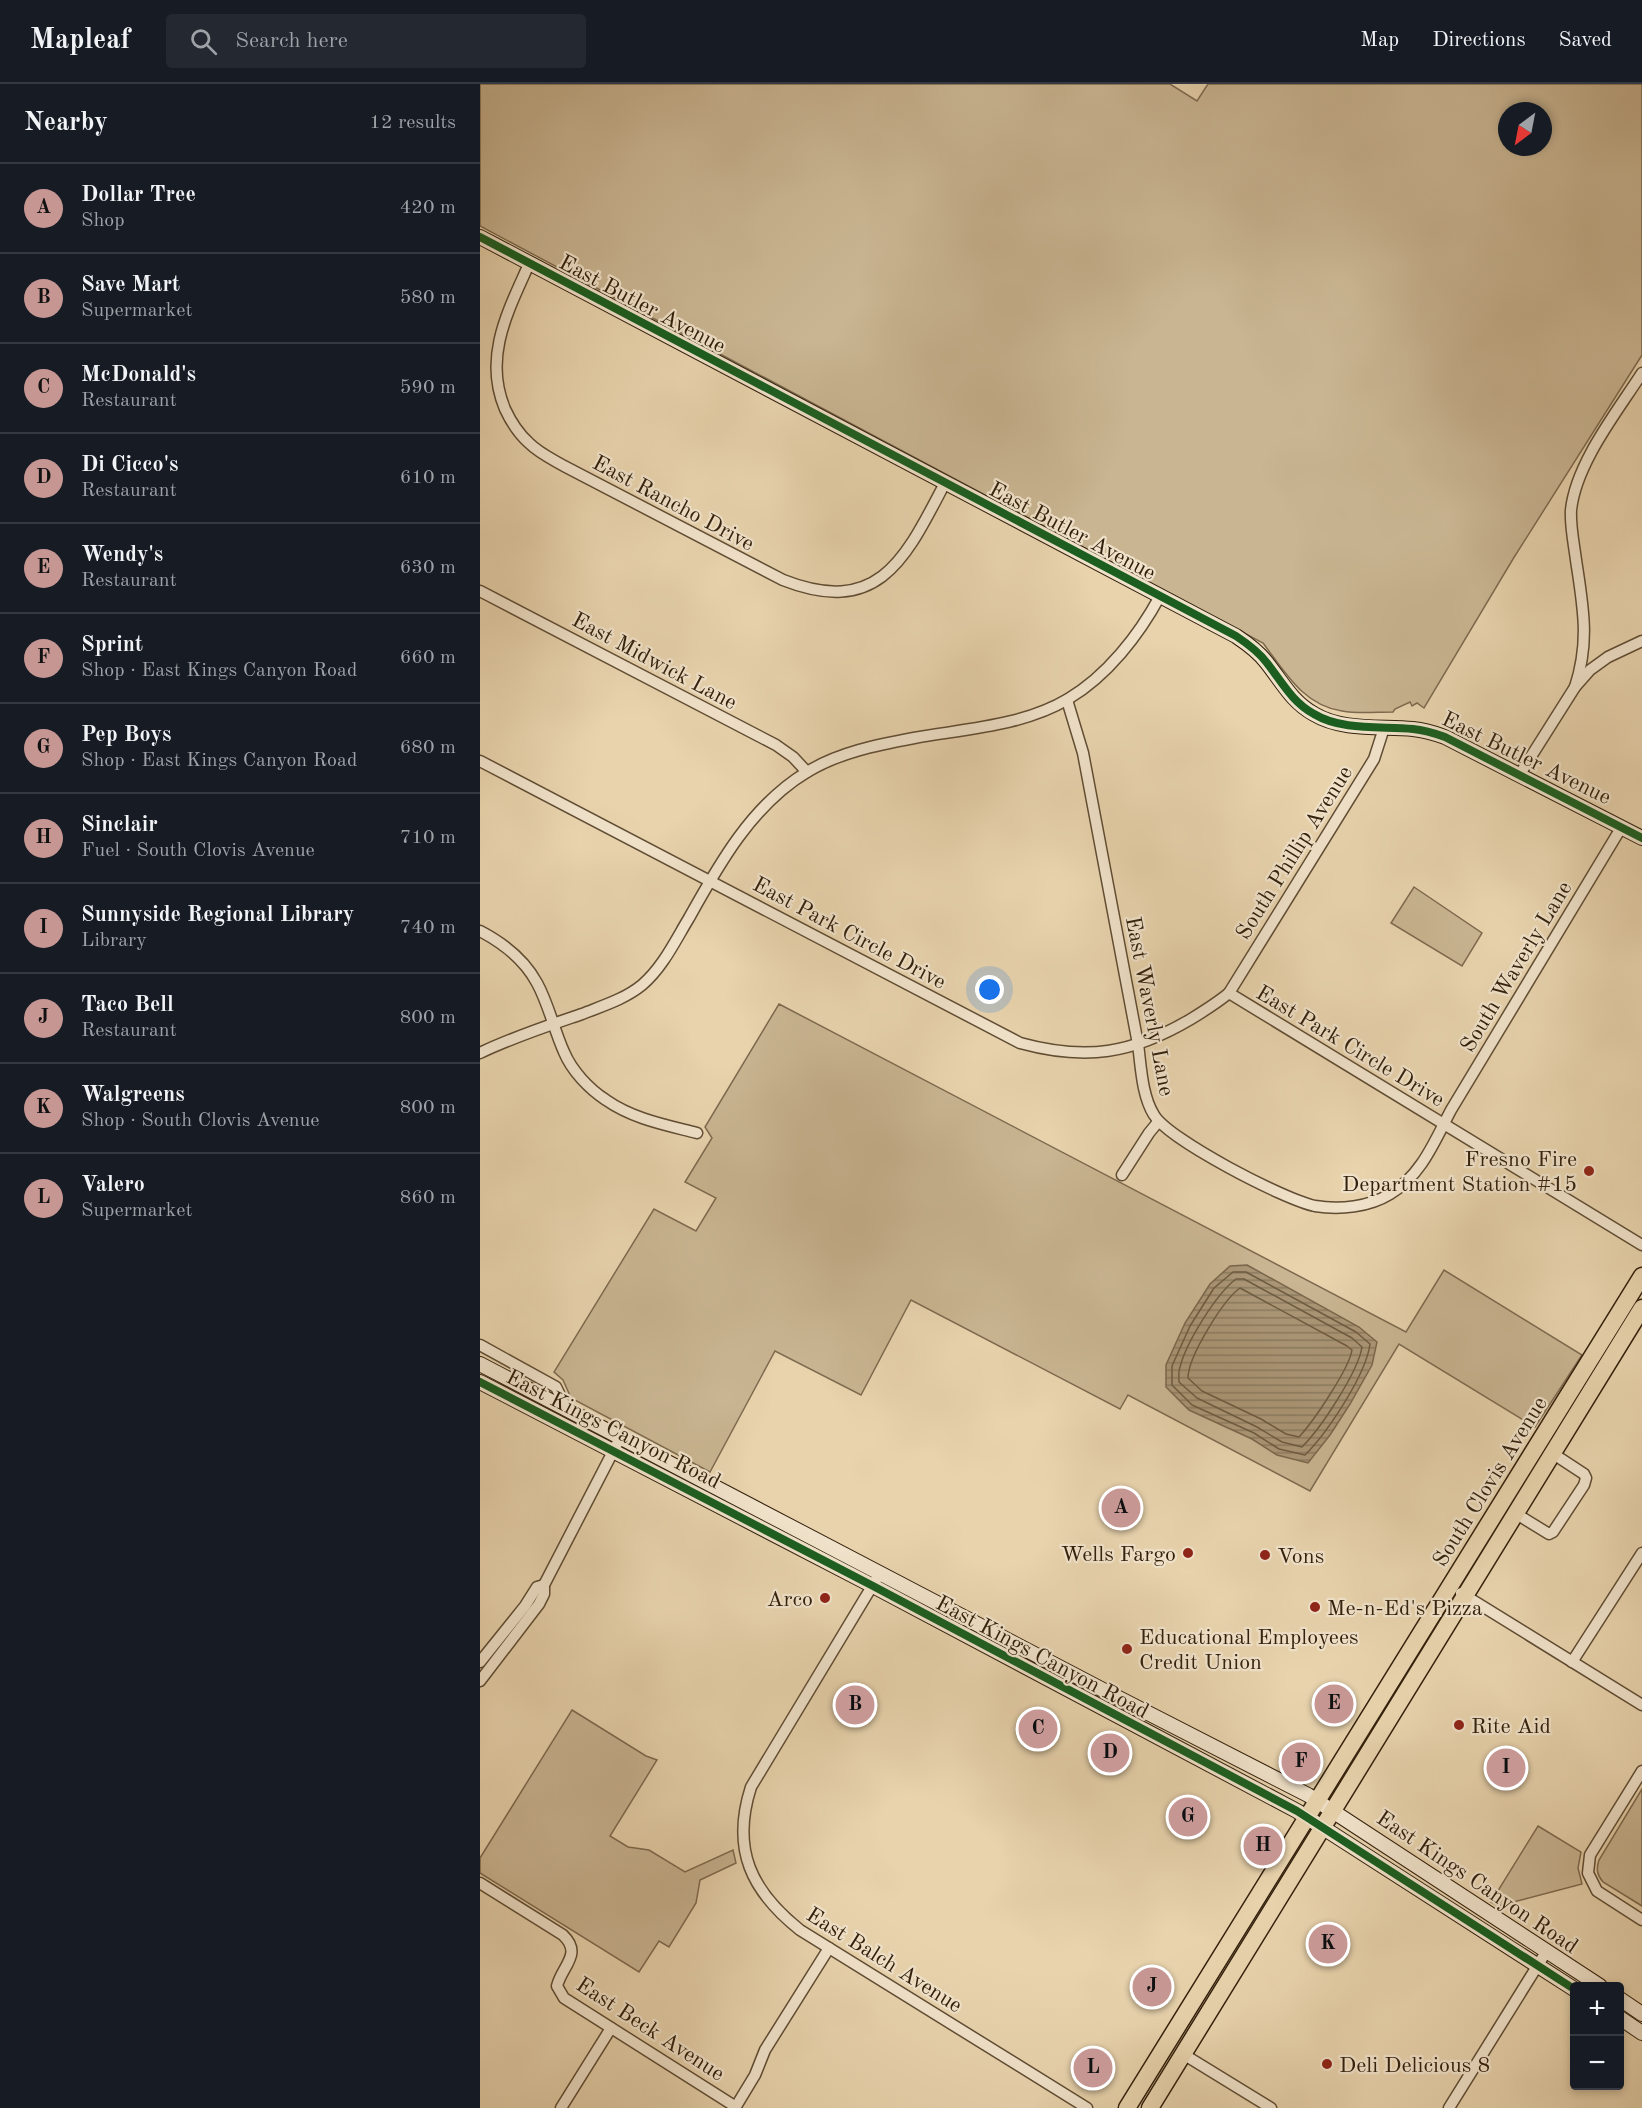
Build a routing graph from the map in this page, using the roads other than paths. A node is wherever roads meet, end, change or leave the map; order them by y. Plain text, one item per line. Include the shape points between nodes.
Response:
1 (480, 237) edge
2 (529, 264) junction
3 (1642, 372) edge
4 (945, 483) junction
5 (480, 591) edge
6 (1160, 596) junction
7 (1642, 641) edge
8 (1575, 687) junction
9 (1067, 700) junction
10 (1384, 728) junction
11 (480, 761) edge
12 (807, 772) junction
13 (1520, 774) junction
14 (1621, 828) junction
15 (1642, 838) edge
16 (710, 880) junction
17 (480, 931) edge
18 (1229, 993) junction
19 (553, 1024) junction
20 (1138, 1044) junction
21 (480, 1053) edge
22 (1158, 1122) junction
23 (1444, 1125) junction
24 (697, 1133) dead end
25 (1122, 1175) dead end
26 (1642, 1245) edge
27 (1642, 1276) edge
28 (1642, 1308) edge
29 (480, 1345) edge
30 (480, 1364) edge
31 (480, 1382) edge
32 (567, 1410) junction
33 (620, 1438) junction
34 (614, 1451) junction
35 (1552, 1453) junction
36 (1515, 1513) junction
37 (1642, 1553) edge
38 (880, 1573) junction
39 (544, 1585) junction
40 (873, 1587) junction
41 (1458, 1590) junction
42 (480, 1662) edge
43 (1572, 1662) junction
44 (1021, 1665) junction
45 (480, 1681) edge
46 (1115, 1696) junction
47 (1642, 1705) edge
48 (1642, 1772) edge
49 (1317, 1801) junction
50 (1333, 1811) junction
51 (1307, 1817) junction
52 (1324, 1827) junction
53 (480, 1883) edge
54 (1642, 1920) edge
55 (1227, 1946) junction
56 (829, 1948) junction
57 (1546, 1952) junction
58 (1538, 1966) junction
59 (1594, 1982) edge
60 (1570, 1986) edge
61 (1222, 1992) junction
62 (1196, 1995) junction
63 (1624, 2003) edge
64 (1642, 2014) edge
65 (1624, 2021) edge
66 (611, 2028) junction
67 (1642, 2033) edge
68 (1184, 2054) junction
69 (736, 2107) edge
70 (561, 2108) edge
71 (1087, 2108) edge
72 (1127, 2108) edge
73 (1150, 2108) edge
74 (1271, 2108) edge
75 (1449, 2108) edge

1 - 2 main road, East Butler Avenue
2 - 4 main road, East Butler Avenue
2 - 4 street, East Rancho Drive via 500,335 495,376 502,401 519,432 564,466 783,580 834,592 852,590 882,578 899,563 914,543
3 - 8 street via 1587,460 1574,495 1571,512 1585,646
4 - 6 main road, East Butler Avenue
5 - 12 street, East Midwick Lane via 776,745
6 - 9 street via 1116,657
6 - 10 main road, East Butler Avenue via 1248,644 1293,698 1316,716
7 - 8 street via 1608,657
8 - 13 street
9 - 12 street via 1018,719 866,748
9 - 20 street, East Waverly Lane via 1083,753
10 - 13 main road, East Butler Avenue via 1414,729 1445,737
10 - 18 street, South Phillip Avenue via 1374,759
11 - 16 street, East Park Circle Drive
12 - 16 street via 762,810 732,845
13 - 14 main road, East Butler Avenue
14 - 15 main road, East Butler Avenue
14 - 23 street, South Waverly Lane
16 - 19 street via 668,954 642,985 608,1005
16 - 20 street, East Park Circle Drive via 1020,1043 1067,1053 1110,1051
17 - 19 street via 507,948 528,969 544,996
18 - 20 street, East Park Circle Drive via 1169,1032
18 - 23 street, East Park Circle Drive
19 - 21 street
19 - 24 street via 573,1068 606,1100 641,1118
20 - 22 street, East Waverly Lane via 1148,1102
22 - 23 street, East Waverly Lane via 1177,1137 1275,1192 1315,1206 1335,1207 1366,1204 1403,1184 1424,1160
22 - 25 street
23 - 26 street, East Park Circle Drive
27 - 41 main road, South Clovis Avenue
28 - 35 main road, South Clovis Avenue
29 - 32 street, East Kings Canyon Road via 556,1387
30 - 32 main road, East Kings Canyon Road
31 - 34 main road, East Kings Canyon Road
32 - 33 main road, East Kings Canyon Road
33 - 34 street
33 - 38 main road, East Kings Canyon Road
34 - 39 street
34 - 40 main road, East Kings Canyon Road
35 - 36 main road, South Clovis Avenue
35 - 36 street via 1584,1474 1584,1485 1550,1534
36 - 41 main road, South Clovis Avenue
37 - 43 street
38 - 40 street
38 - 46 main road, East Kings Canyon Road
39 - 42 street via 537,1587
39 - 45 street via 539,1604
40 - 44 main road, East Kings Canyon Road
40 - 56 street, East Balch Avenue via 751,1787 745,1812 746,1856 765,1897 800,1930
41 - 43 street
41 - 49 main road, South Clovis Avenue
41 - 50 main road, South Clovis Avenue
43 - 47 street
44 - 46 main road via 1033,1663 1106,1700
44 - 51 main road, East Kings Canyon Road
46 - 49 main road, East Kings Canyon Road
48 - 54 street via 1590,1856 1588,1873 1597,1891
49 - 50 main road, East Kings Canyon Road
49 - 51 main road, South Clovis Avenue
50 - 52 main road, South Clovis Avenue
50 - 57 main road, East Kings Canyon Road
51 - 52 main road, East Kings Canyon Road
51 - 55 main road, South Clovis Avenue
52 - 58 main road, East Kings Canyon Road
52 - 61 main road, South Clovis Avenue
53 - 66 street, East Beck Avenue via 569,1941 571,1956 559,1979 559,1992
55 - 61 main road via 1230,1960 1217,1982
55 - 62 main road, South Clovis Avenue
56 - 69 street via 768,2045
56 - 71 street, East Balch Avenue
57 - 58 street
57 - 59 main road, East Kings Canyon Road
58 - 60 main road, East Kings Canyon Road
58 - 75 street
61 - 68 main road, South Clovis Avenue
62 - 68 main road via 1194,2013 1181,2042
62 - 72 main road, South Clovis Avenue
63 - 64 main road
65 - 67 main road
66 - 69 street, East Beck Avenue
66 - 70 street
68 - 73 main road, South Clovis Avenue
68 - 74 street

